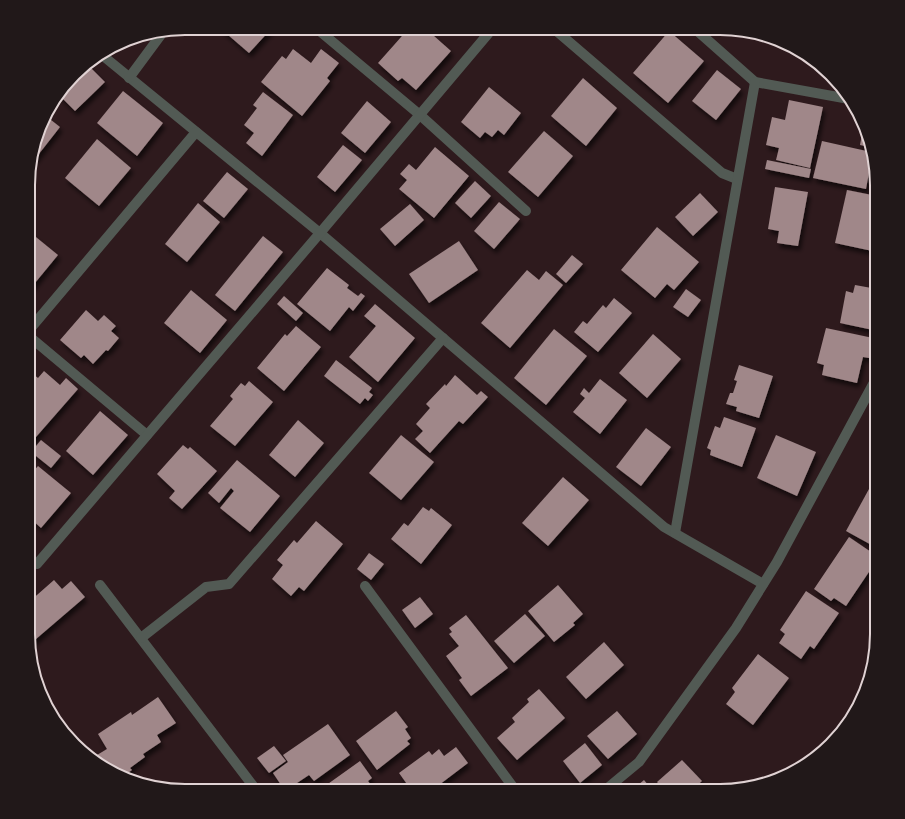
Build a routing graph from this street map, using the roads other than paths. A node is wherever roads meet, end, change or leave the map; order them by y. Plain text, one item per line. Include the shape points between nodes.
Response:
1 (324, 35) edge
2 (487, 35) edge
3 (561, 35) edge
4 (702, 35) edge
5 (159, 37) edge
6 (105, 58) edge
7 (129, 78) junction
8 (755, 82) junction
9 (842, 98) edge
10 (420, 115) junction
11 (196, 132) junction
12 (738, 179) junction
13 (526, 211) dead end
14 (320, 233) junction
15 (35, 323) edge
16 (443, 338) junction
17 (35, 340) edge
18 (870, 390) edge
19 (147, 435) junction
20 (675, 533) junction
21 (37, 564) dead end
22 (763, 584) junction
23 (100, 585) dead end
24 (365, 586) dead end
25 (141, 638) junction
26 (252, 784) edge
27 (511, 784) edge
28 (612, 784) edge

1 - 10 street
2 - 10 street
3 - 12 street via 722,173
4 - 8 street
5 - 7 street
6 - 7 street
7 - 11 street
8 - 9 street
8 - 12 street
10 - 13 street
10 - 14 street
11 - 14 street
11 - 15 street
12 - 20 street
14 - 16 street
14 - 19 street
16 - 20 street
16 - 25 street via 229,584 206,587
17 - 19 street
18 - 22 street
19 - 21 street
20 - 22 street
22 - 28 street via 736,628 639,762
23 - 25 street
24 - 27 street
25 - 26 street

